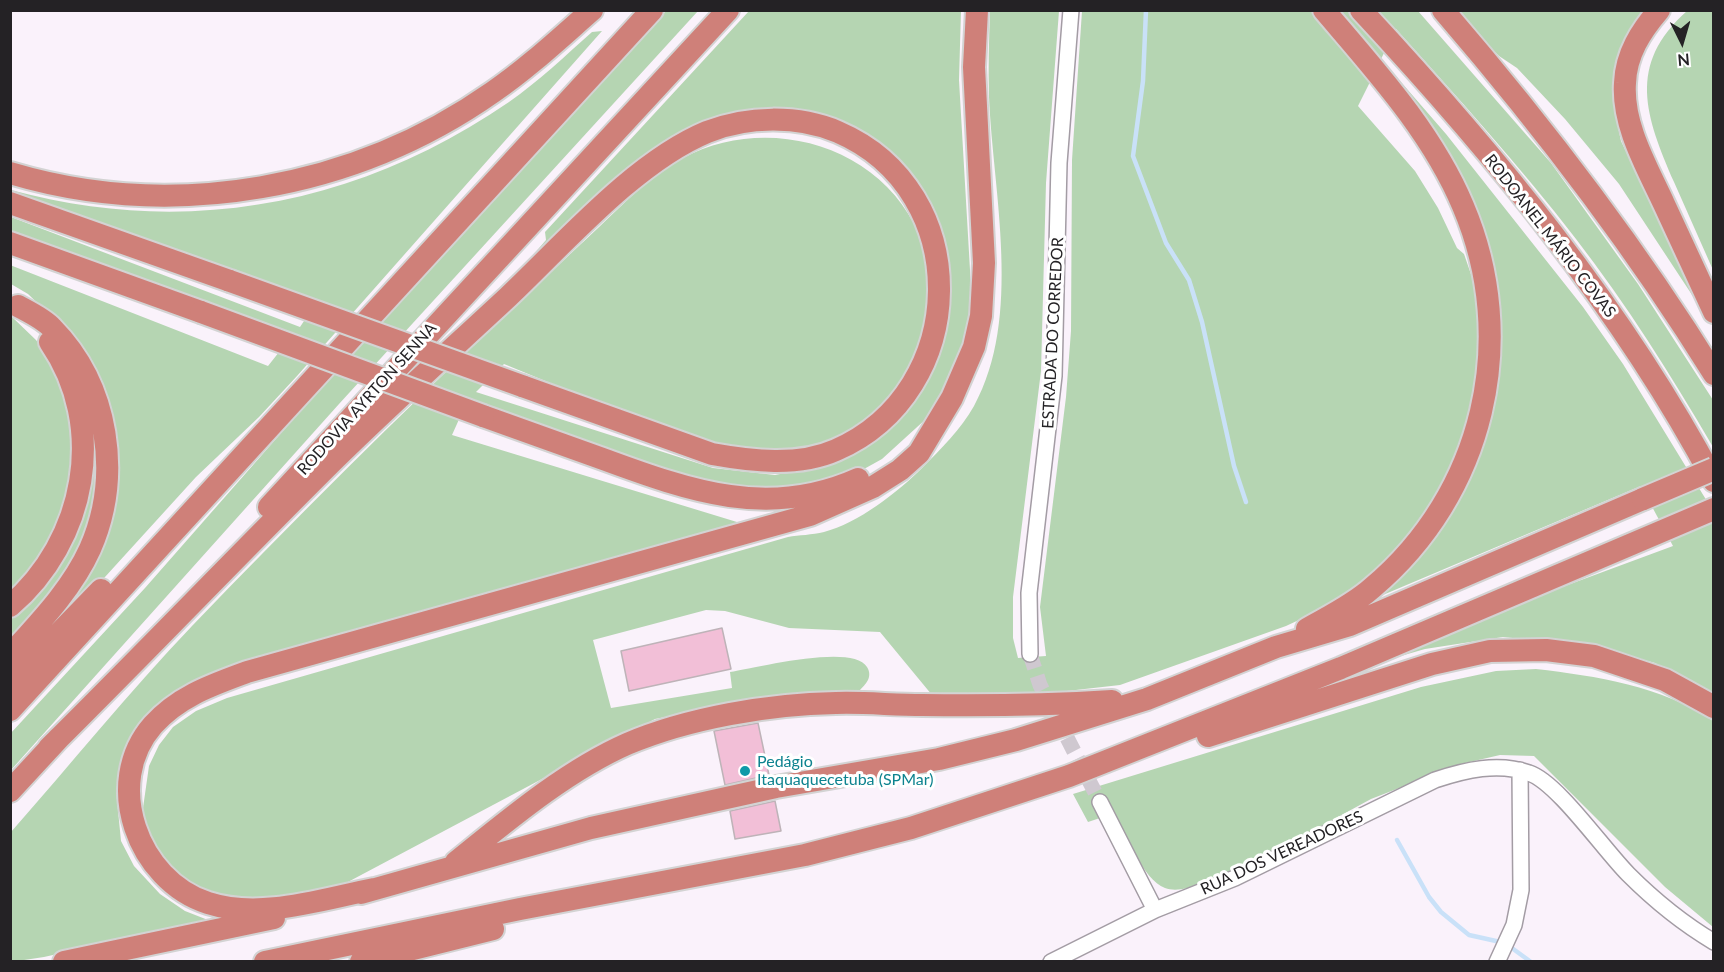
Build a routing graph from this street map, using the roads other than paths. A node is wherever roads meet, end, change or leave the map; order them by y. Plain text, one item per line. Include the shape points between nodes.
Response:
1 (592, 10) edge
2 (652, 10) edge
3 (728, 10) edge
4 (977, 10) edge
5 (1071, 10) edge
6 (1324, 10) edge
7 (1361, 10) edge
8 (1443, 10) edge
9 (1659, 10) edge
10 (10, 173) edge
11 (10, 203) edge
12 (10, 243) edge
13 (14, 302) edge
14 (1713, 312) edge
15 (1713, 374) edge
16 (938, 419) junction
17 (1713, 469) edge
18 (1713, 481) edge
19 (210, 494) junction
20 (1713, 509) edge
21 (10, 606) edge
22 (1276, 647) junction
23 (1030, 654) tunnel mouth
24 (10, 655) edge
25 (10, 684) edge
26 (1147, 699) junction
27 (1713, 707) edge
28 (10, 710) edge
29 (49, 748) junction
30 (1520, 770) junction
31 (1069, 776) junction
32 (10, 790) edge
33 (1100, 802) tunnel mouth
34 (446, 870) junction
35 (705, 876) junction
36 (374, 889) junction
37 (1155, 910) junction
38 (1713, 942) edge
39 (1497, 960) edge
40 (64, 962) edge
41 (265, 962) edge
42 (361, 962) edge
43 (1051, 962) edge

1 - 10 highway via 485,97 376,156 320,176 264,188 207,194 138,194 92,192
2 - 19 highway
3 - 29 highway, RODOVIA AYRTON SENNA
4 - 16 highway via 974,67 984,263 981,316 965,373
5 - 23 street, ESTRADA DO CORREDOR via 1059,163 1054,376 1029,593
6 - 22 highway via 1421,129 1463,206 1485,279 1491,362 1483,404 1458,479 1400,563 1370,590
7 - 18 highway, RODOANEL MÁRIO COVAS via 1535,213 1596,293 1677,411
8 - 15 highway via 1510,89 1612,222 1671,304
9 - 14 highway via 1643,29 1630,55 1624,82 1625,103 1652,177
11 - 29 highway, bridge via 230,281 522,386 712,454 744,459 776,461 834,451 886,417 906,394 929,353 936,329 938,275 936,250 921,210 892,169 875,154 837,132 812,124 759,120 707,132 659,159 610,200 337,458
12 - 16 highway, bridge via 663,482 739,499 804,497 836,489 901,454
13 - 21 highway via 55,349 80,414 83,446 76,507 65,536 33,586
13 - 24 highway via 52,327 78,362 102,412 108,447 100,524 89,551 72,581
16 - 36 highway via 919,453 900,471 840,504 247,672 203,688 174,704 152,726 136,752 131,809 146,856 186,895 210,904 248,909
17 - 22 highway, bridge via 1350,625
19 - 25 highway via 129,561
19 - 28 highway
20 - 31 highway via 1341,668
22 - 26 highway
26 - 34 highway via 1005,743 643,816
26 - 34 highway via 1034,706 793,705 712,719 627,744 598,760 522,809
27 - 31 highway via 1665,680 1594,656 1546,650 1490,651 1432,664 1117,766
29 - 32 highway, RODOVIA AYRTON SENNA
30 - 37 street, RUA DOS VEREADORES via 1464,771 1435,780 1235,878
30 - 38 street via 1543,780 1628,874 1666,909
30 - 39 street via 1521,890 1514,925
31 - 35 highway via 860,842
33 - 37 street
34 - 36 highway
35 - 41 highway via 520,909
35 - 42 highway
36 - 40 highway via 272,919
37 - 43 street, RUA DOS VEREADORES

